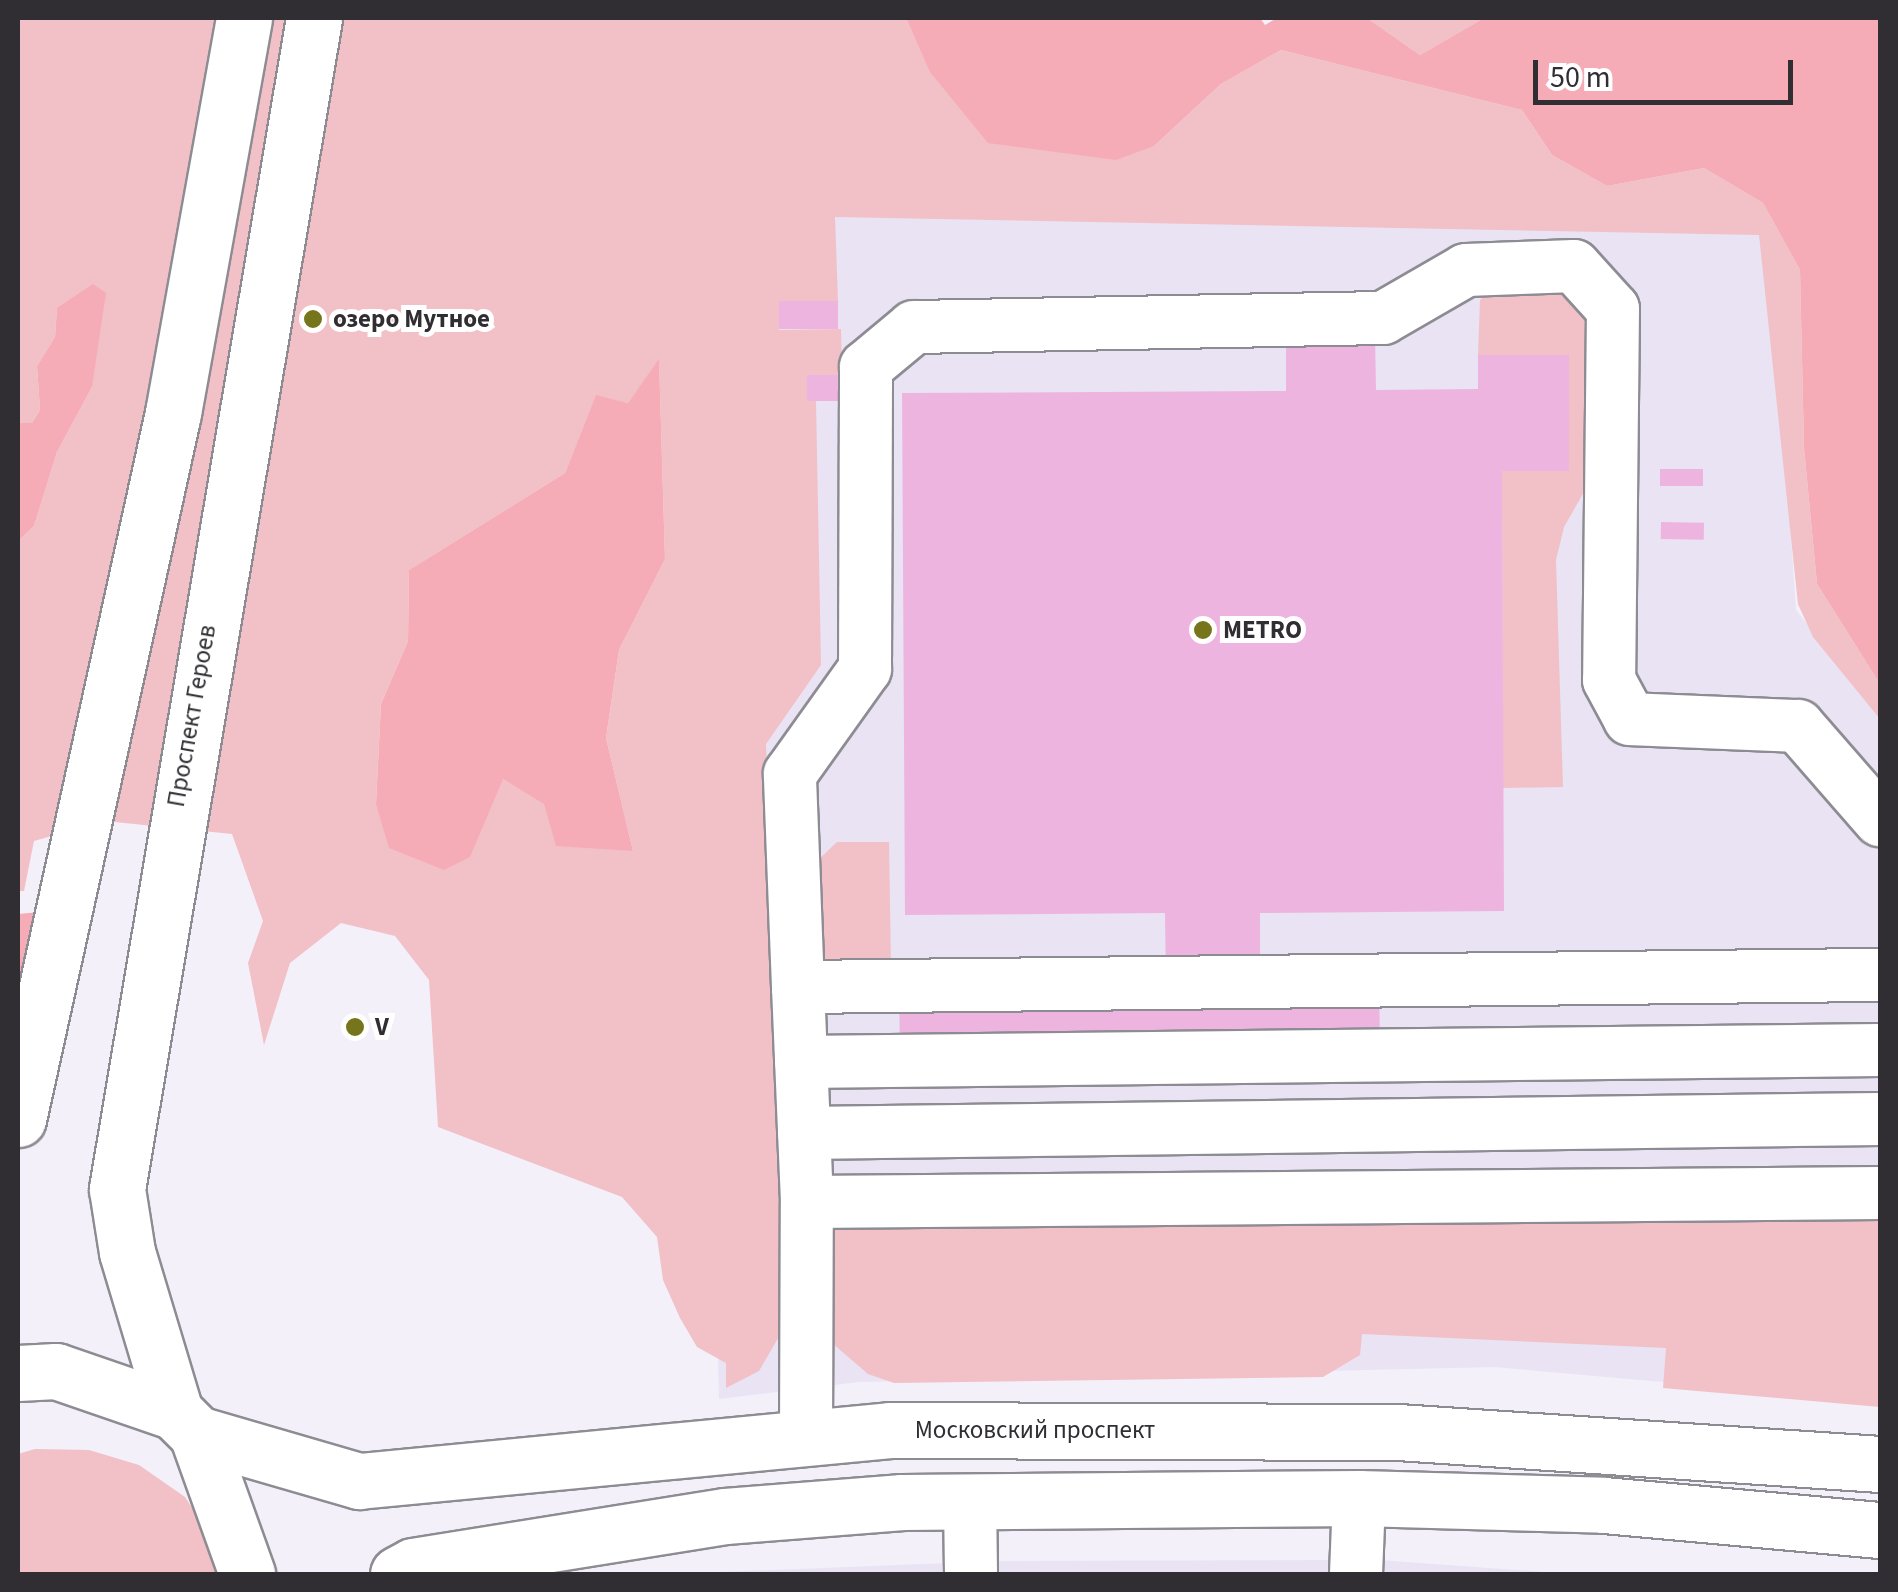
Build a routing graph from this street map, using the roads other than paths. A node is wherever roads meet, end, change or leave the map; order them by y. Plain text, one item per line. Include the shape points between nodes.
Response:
1 (244, 18) edge
2 (314, 18) edge
3 (1880, 820) edge
4 (1880, 975) edge
5 (798, 986) junction
6 (1880, 1050) edge
7 (801, 1062) junction
8 (1880, 1118) edge
9 (18, 1119) edge
10 (804, 1134) junction
11 (1880, 1192) edge
12 (807, 1202) junction
13 (18, 1373) edge
14 (186, 1423) junction
15 (806, 1436) junction
16 (1880, 1464) edge
17 (1359, 1498) junction
18 (970, 1501) junction
19 (1880, 1530) edge
20 (247, 1574) edge
21 (398, 1574) edge
22 (971, 1574) edge
23 (1356, 1574) edge

1 - 9 main road via 173,413
2 - 14 main road, Проспект Героев via 117,1189 127,1252
3 - 5 lane via 1798,726 1630,719 1609,680 1613,309 1574,266 1466,270 1384,318 914,327 866,367 864,669 790,774
4 - 5 lane
5 - 7 lane
6 - 7 lane
7 - 10 lane
8 - 10 lane
10 - 12 lane
11 - 12 lane
12 - 15 lane
13 - 14 main road, Московский проспект via 56,1371
14 - 15 main road, Московский проспект via 359,1481
14 - 20 main road, Проспект Героев
15 - 16 main road, Московский проспект via 890,1430 1398,1432
17 - 18 main road
17 - 19 main road via 1604,1505
17 - 23 lane
18 - 21 main road via 726,1516 413,1566
18 - 22 lane

